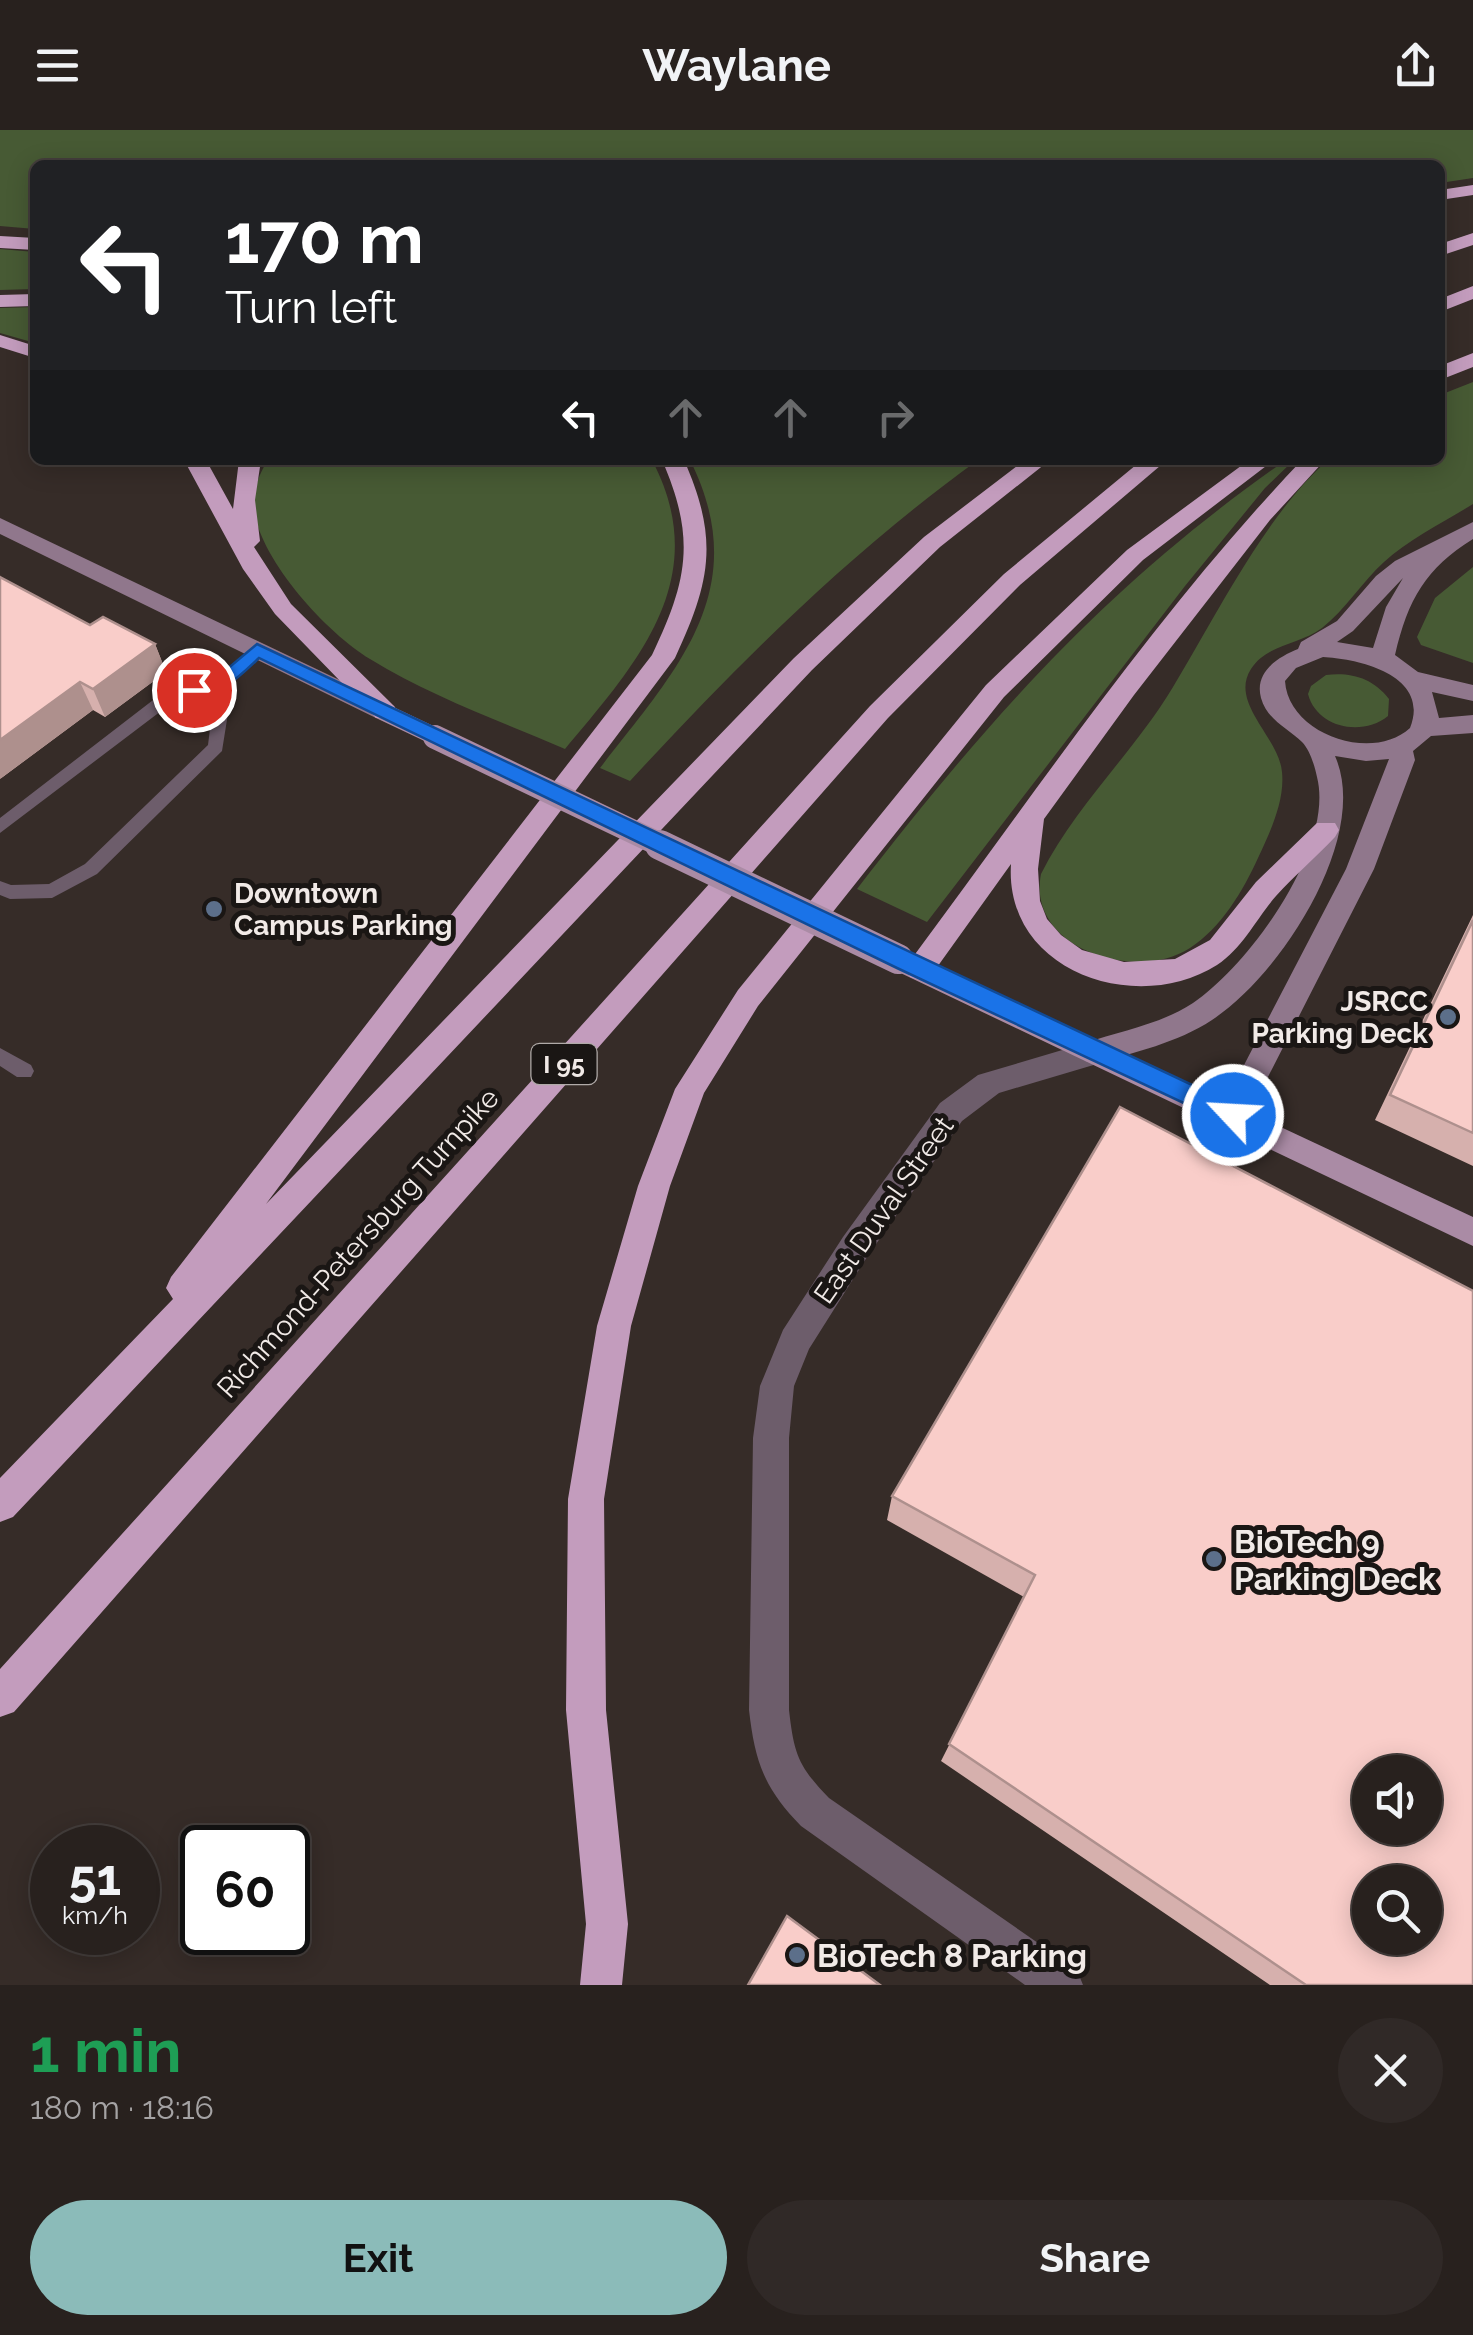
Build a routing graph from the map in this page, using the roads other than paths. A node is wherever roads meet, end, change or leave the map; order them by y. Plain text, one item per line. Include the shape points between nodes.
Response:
1 (1473, 190) edge
2 (1445, 194) edge
3 (1473, 239) edge
4 (0, 242) edge
5 (30, 244) edge
6 (1445, 248) edge
7 (1473, 292) edge
8 (30, 300) edge
9 (0, 301) edge
10 (1445, 304) edge
11 (0, 340) edge
12 (30, 350) edge
13 (1473, 359) edge
14 (1445, 372) edge
15 (198, 465) edge
16 (249, 465) edge
17 (675, 465) edge
18 (1032, 465) edge
19 (1149, 465) edge
20 (1257, 465) edge
21 (1309, 465) edge
22 (0, 525) edge
23 (1473, 528) edge
24 (1438, 552) junction
25 (255, 568) junction
26 (257, 650) junction
27 (1298, 654) junction
28 (1382, 660) junction
29 (1412, 678) junction
30 (225, 680) junction
31 (1473, 693) edge
32 (385, 712) junction
33 (1473, 724) edge
34 (1426, 728) junction
35 (1316, 742) junction
36 (1399, 748) junction
37 (1032, 813) junction
38 (0, 827) edge
39 (1326, 830) junction
40 (0, 888) edge
41 (909, 964) junction
42 (1096, 1052) junction
43 (0, 1056) edge
44 (24, 1071) dead end
45 (1233, 1115) junction
46 (1473, 1232) edge
47 (95, 1404) junction
48 (0, 1504) edge
49 (0, 1698) edge
50 (601, 1985) edge
51 (1062, 1985) edge

1 - 2 highway
3 - 6 highway
4 - 5 highway
7 - 10 highway
8 - 9 highway
11 - 12 highway
13 - 14 highway
15 - 25 highway
16 - 25 highway via 242,514
17 - 47 highway via 699,530 697,568 688,607 662,658
18 - 47 highway via 932,542 803,664
19 - 49 highway, Richmond-Petersburg Turnpike / I 95 via 1008,583 836,758
20 - 50 highway via 1135,554 996,690 748,998 690,1089 614,1326 586,1499 586,1710 607,1924
21 - 37 highway via 1262,516
22 - 26 street
23 - 24 street
24 - 27 street via 1403,566 1344,626
24 - 28 street via 1394,609
25 - 32 highway via 302,631
26 - 30 lane
26 - 32 street
27 - 28 street via 1344,650
27 - 35 street via 1273,679 1272,695 1279,713
28 - 29 street
29 - 31 street
29 - 34 street via 1429,712
30 - 38 lane via 164,700
30 - 40 lane via 216,747 91,869 52,891
32 - 41 main road, bridge
33 - 34 street
34 - 36 street
35 - 36 street via 1368,753
35 - 39 street, East Duval Street via 1332,781
36 - 45 street via 1402,760 1360,868
37 - 39 highway via 1026,904 1038,927 1076,960 1129,976 1177,971 1216,951
37 - 41 highway
39 - 42 street, East Duval Street via 1275,940 1228,992 1173,1028
41 - 42 main road
42 - 45 main road
42 - 51 street, East Duval Street via 989,1084 937,1130 855,1246 782,1368 771,1438 770,1734 782,1772 814,1812
43 - 44 lane
45 - 46 main road
47 - 48 highway

